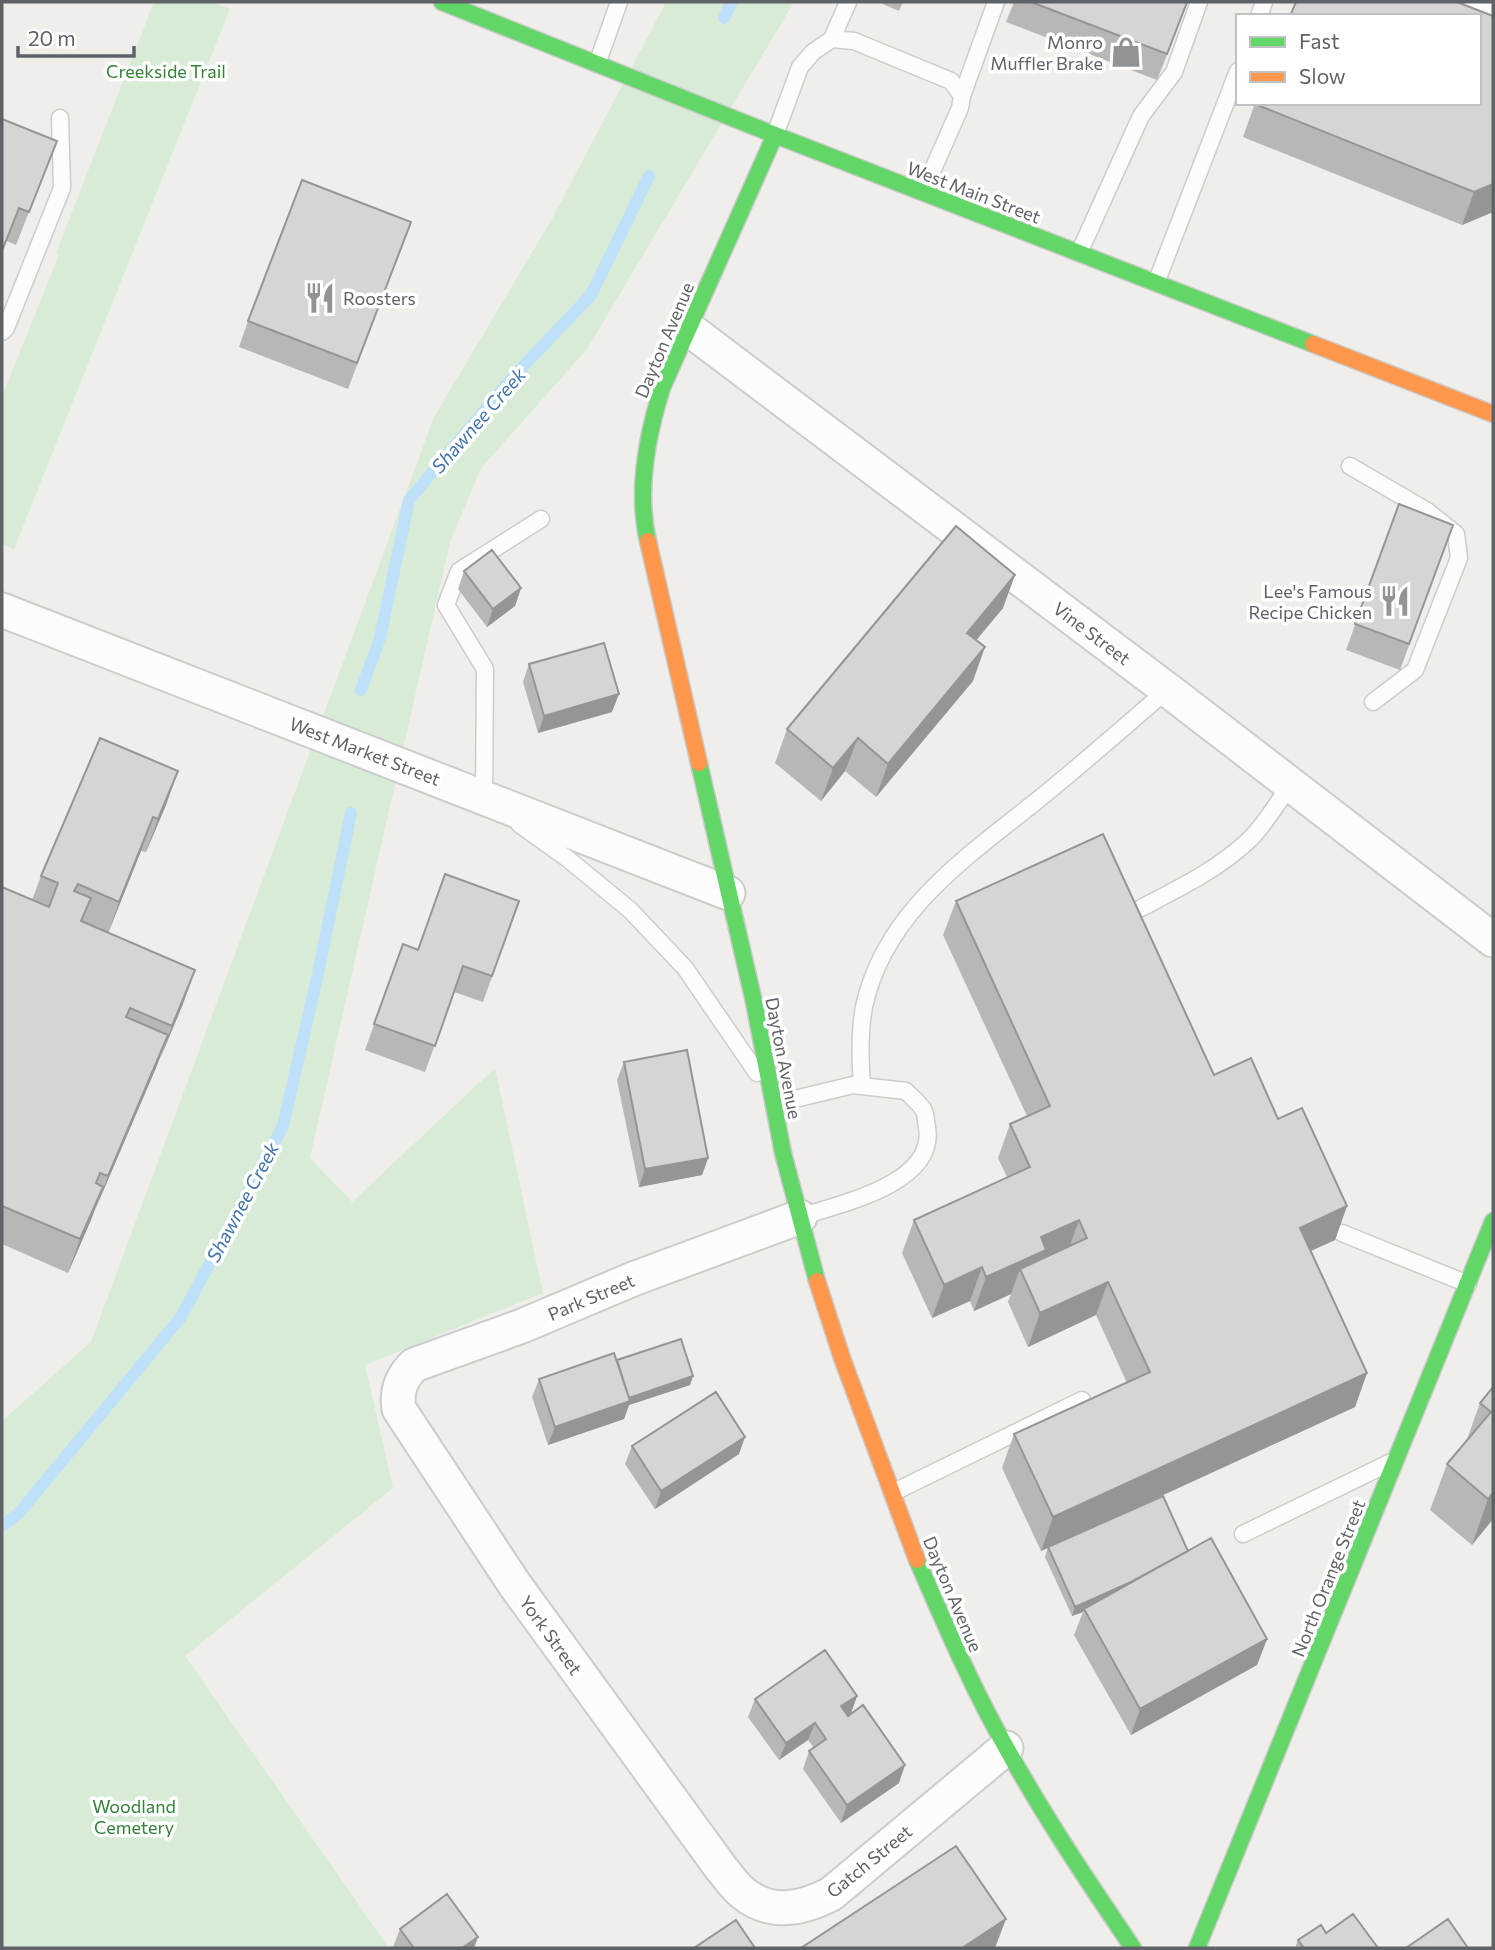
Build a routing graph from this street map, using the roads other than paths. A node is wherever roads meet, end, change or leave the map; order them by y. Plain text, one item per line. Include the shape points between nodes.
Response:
1 (442, 2) edge
2 (619, 2) edge
3 (848, 2) edge
4 (996, 2) edge
5 (1199, 2) edge
6 (1472, 2) edge
7 (1493, 10) edge
8 (832, 39) junction
9 (597, 64) junction
10 (1236, 76) edge
11 (962, 96) junction
12 (60, 118) dead end
13 (775, 135) junction
14 (923, 192) junction
15 (1079, 253) junction
16 (1156, 283) junction
17 (689, 329) junction
18 (2, 332) edge
19 (1493, 414) edge
20 (1350, 466) dead end
21 (541, 519) dead end
22 (2, 610) edge
23 (1167, 690) junction
24 (1373, 702) dead end
25 (1291, 784) junction
26 (482, 797) junction
27 (728, 893) junction
28 (1141, 908) dead end
29 (1493, 940) edge
30 (862, 1086) junction
31 (772, 1098) junction
32 (800, 1217) junction
33 (1493, 1221) edge
34 (1342, 1233) edge
35 (1468, 1284) junction
36 (396, 1394) joint
37 (1082, 1400) edge
38 (1397, 1459) junction
39 (891, 1493) junction
40 (1243, 1534) dead end
41 (1006, 1748) junction
42 (720, 1868) joint
43 (1133, 1948) edge
44 (1197, 1948) edge

1 - 9 main road, West Main Street
2 - 9 lane
3 - 8 lane
4 - 11 lane
5 - 15 lane via 1174,72 1141,116
6 - 7 lane
8 - 11 lane via 854,41 951,81
8 - 13 lane via 800,67
9 - 13 main road, West Main Street
10 - 16 lane
11 - 14 lane
12 - 18 lane via 62,188
13 - 14 main road, West Main Street
13 - 17 main road, Dayton Avenue
14 - 15 main road, West Main Street
15 - 16 main road, West Main Street
16 - 19 main road, West Main Street
17 - 23 street, Vine Street
17 - 27 main road, Dayton Avenue via 651,422 643,466 643,507
20 - 24 lane via 1427,511 1456,534 1459,558 1415,670
21 - 26 lane via 459,571 446,605 485,669
22 - 26 street, West Market Street
23 - 25 street, Vine Street
23 - 30 lane via 941,878 916,904 873,978 864,1007
25 - 28 lane via 1262,825 1230,856
25 - 29 street, Vine Street
26 - 27 street, West Market Street
26 - 31 lane via 630,910 685,968
27 - 31 main road, Dayton Avenue
30 - 31 lane
30 - 32 lane via 906,1091 924,1111 929,1137 918,1163 887,1187
31 - 32 main road, Dayton Avenue
32 - 36 street, Park Street via 414,1365
32 - 39 main road, Dayton Avenue via 842,1358
33 - 35 main road, North Orange Street
34 - 35 lane
35 - 38 main road, North Orange Street
36 - 42 street, York Street via 399,1409 515,1585
37 - 39 lane
38 - 40 lane
38 - 44 main road, North Orange Street
39 - 41 main road, Dayton Avenue via 943,1621
41 - 42 street, Gatch Street via 831,1894 811,1905 787,1909 763,1904 743,1893
41 - 43 main road, Dayton Avenue via 1065,1848

